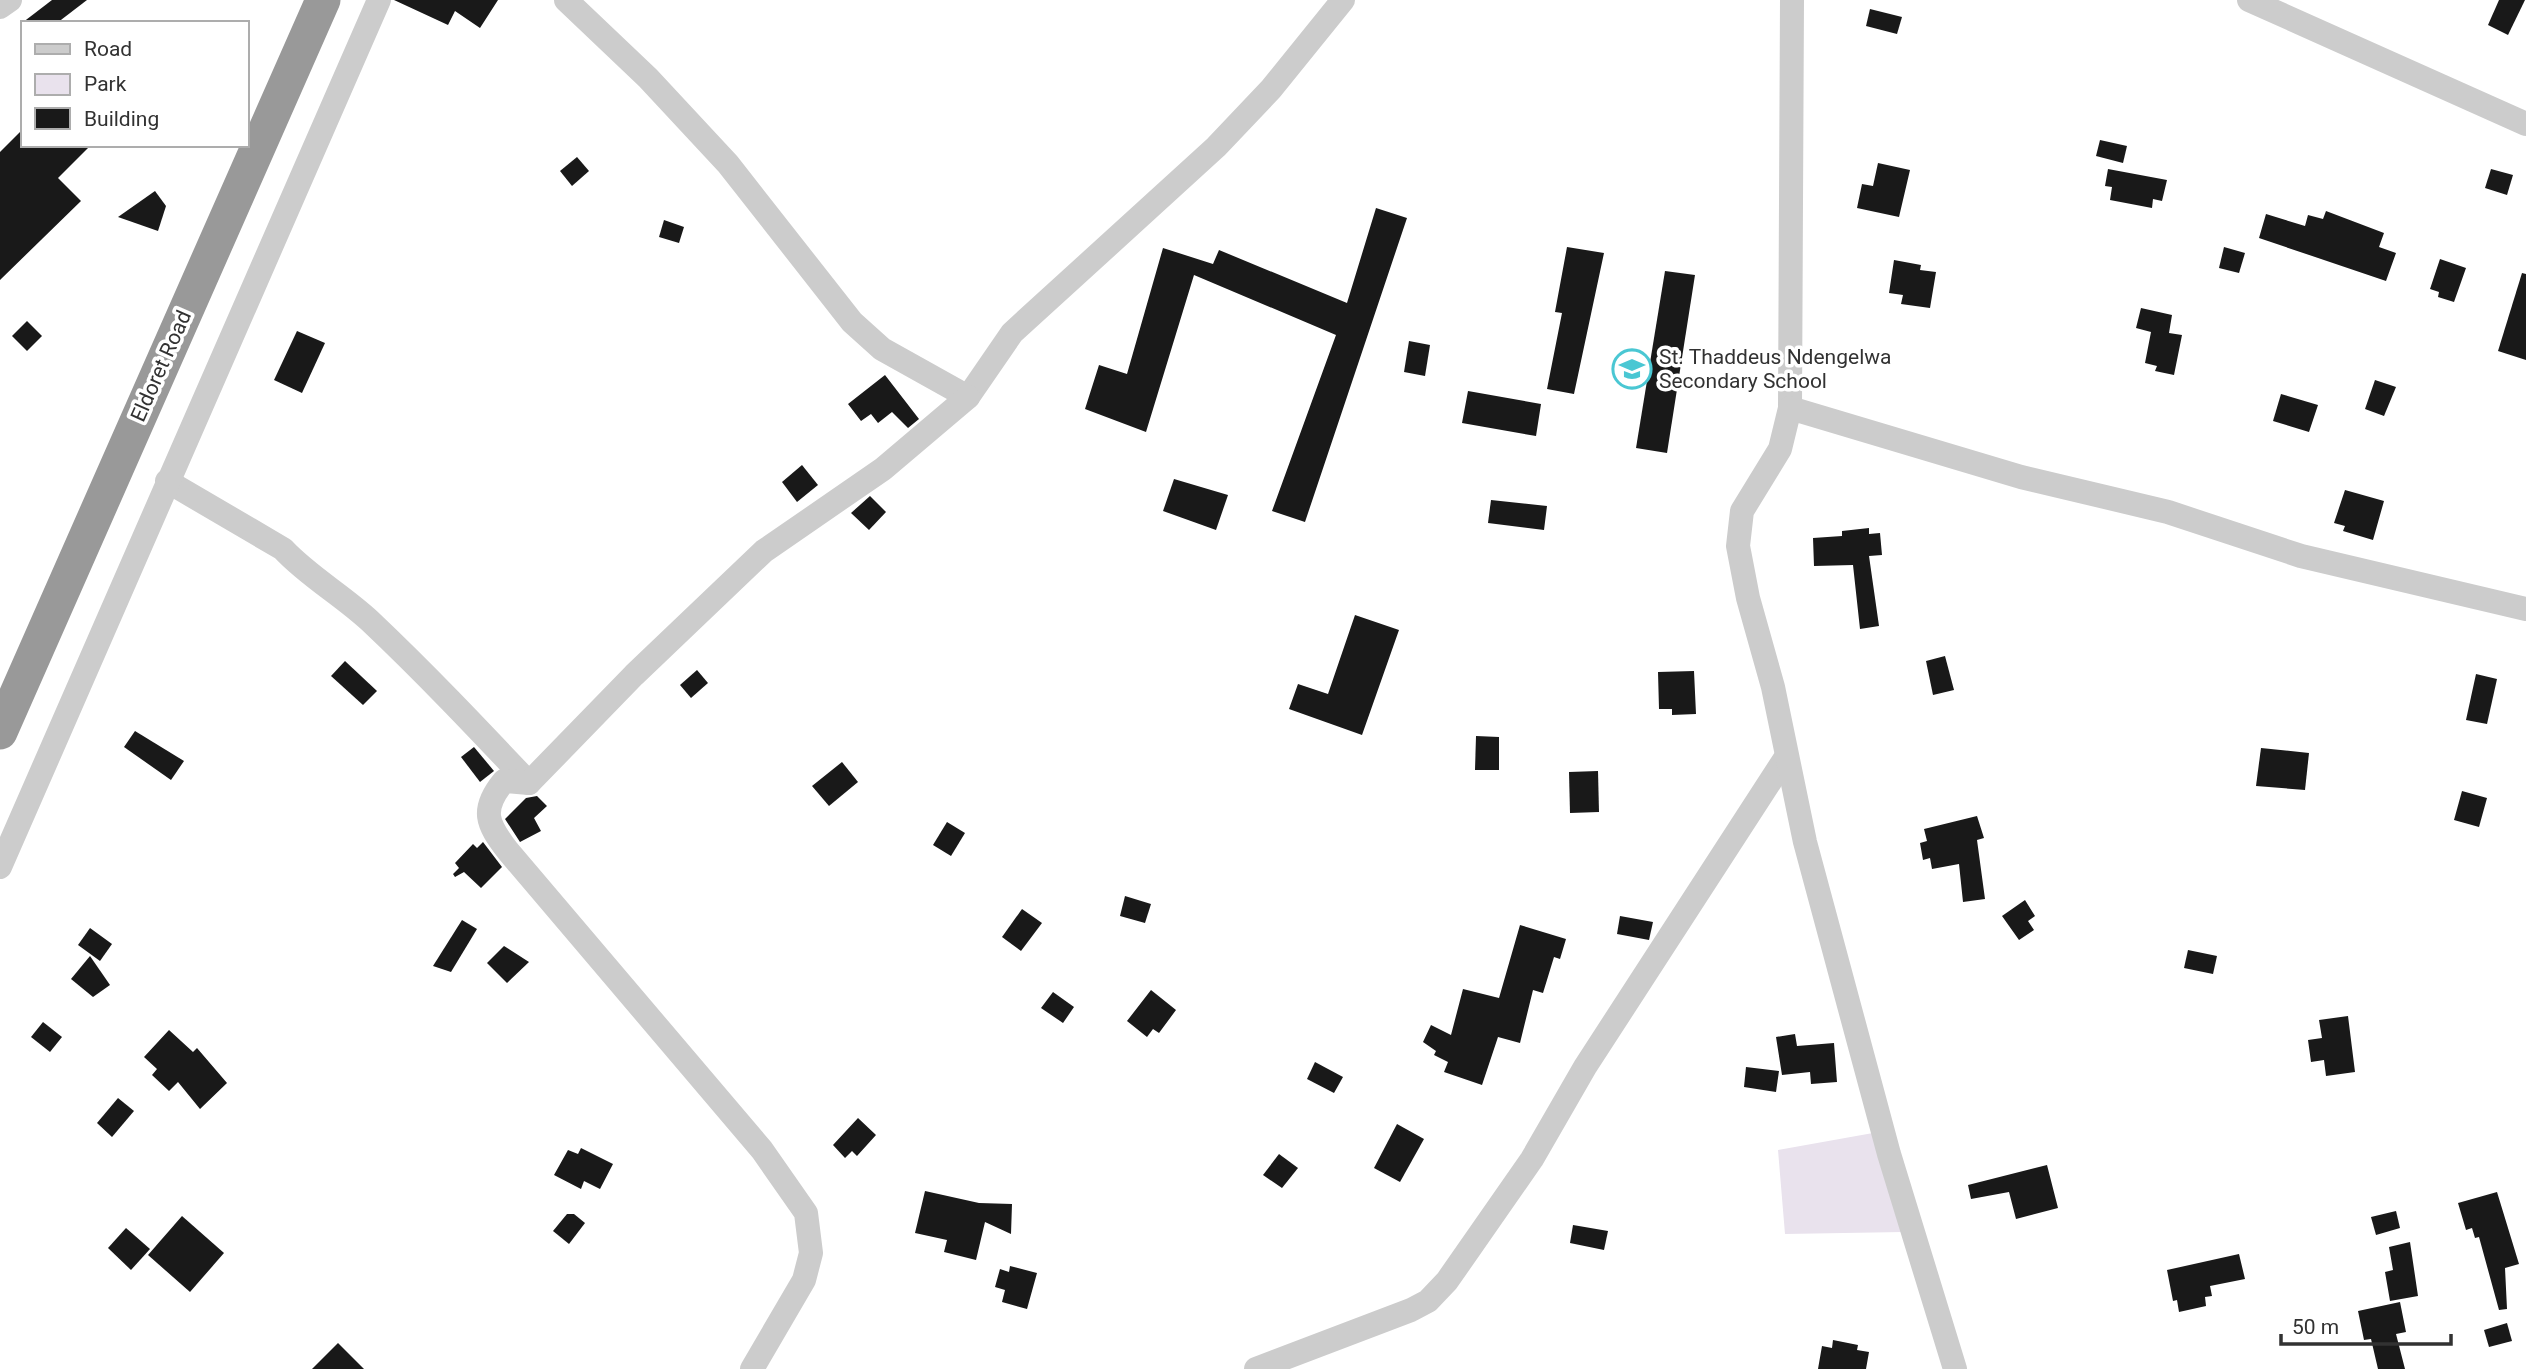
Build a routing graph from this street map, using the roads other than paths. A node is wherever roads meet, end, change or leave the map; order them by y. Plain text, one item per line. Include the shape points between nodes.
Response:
1 (10, 0) edge
2 (323, 0) edge
3 (379, 0) edge
4 (566, 0) edge
5 (1343, 0) edge
6 (1792, 0) edge
7 (2249, 0) edge
8 (0, 7) edge
9 (2526, 124) edge
10 (968, 397) junction
11 (1790, 408) junction
12 (167, 481) junction
13 (2526, 609) edge
14 (0, 732) edge
15 (1786, 757) junction
16 (529, 783) junction
17 (0, 867) edge
18 (752, 1369) edge
19 (1256, 1369) edge
20 (1955, 1369) edge

1 - 8 street
2 - 14 highway, Eldoret Road
3 - 12 street
4 - 10 street via 648,78 728,164 852,322 882,349
5 - 10 street via 1271,89 1216,147 1012,333
6 - 11 street
7 - 9 street
10 - 16 street via 883,469 764,551
11 - 13 street via 2021,477 2168,512 2301,556
11 - 15 street via 1780,449 1742,511 1738,545
12 - 16 street via 282,548 368,619
12 - 17 street
15 - 19 street via 1532,1159 1447,1281 1428,1301 1411,1310
15 - 20 street via 1889,1154
16 - 18 street via 504,781 493,795 488,815 496,836 762,1150 806,1213 811,1253 804,1280

